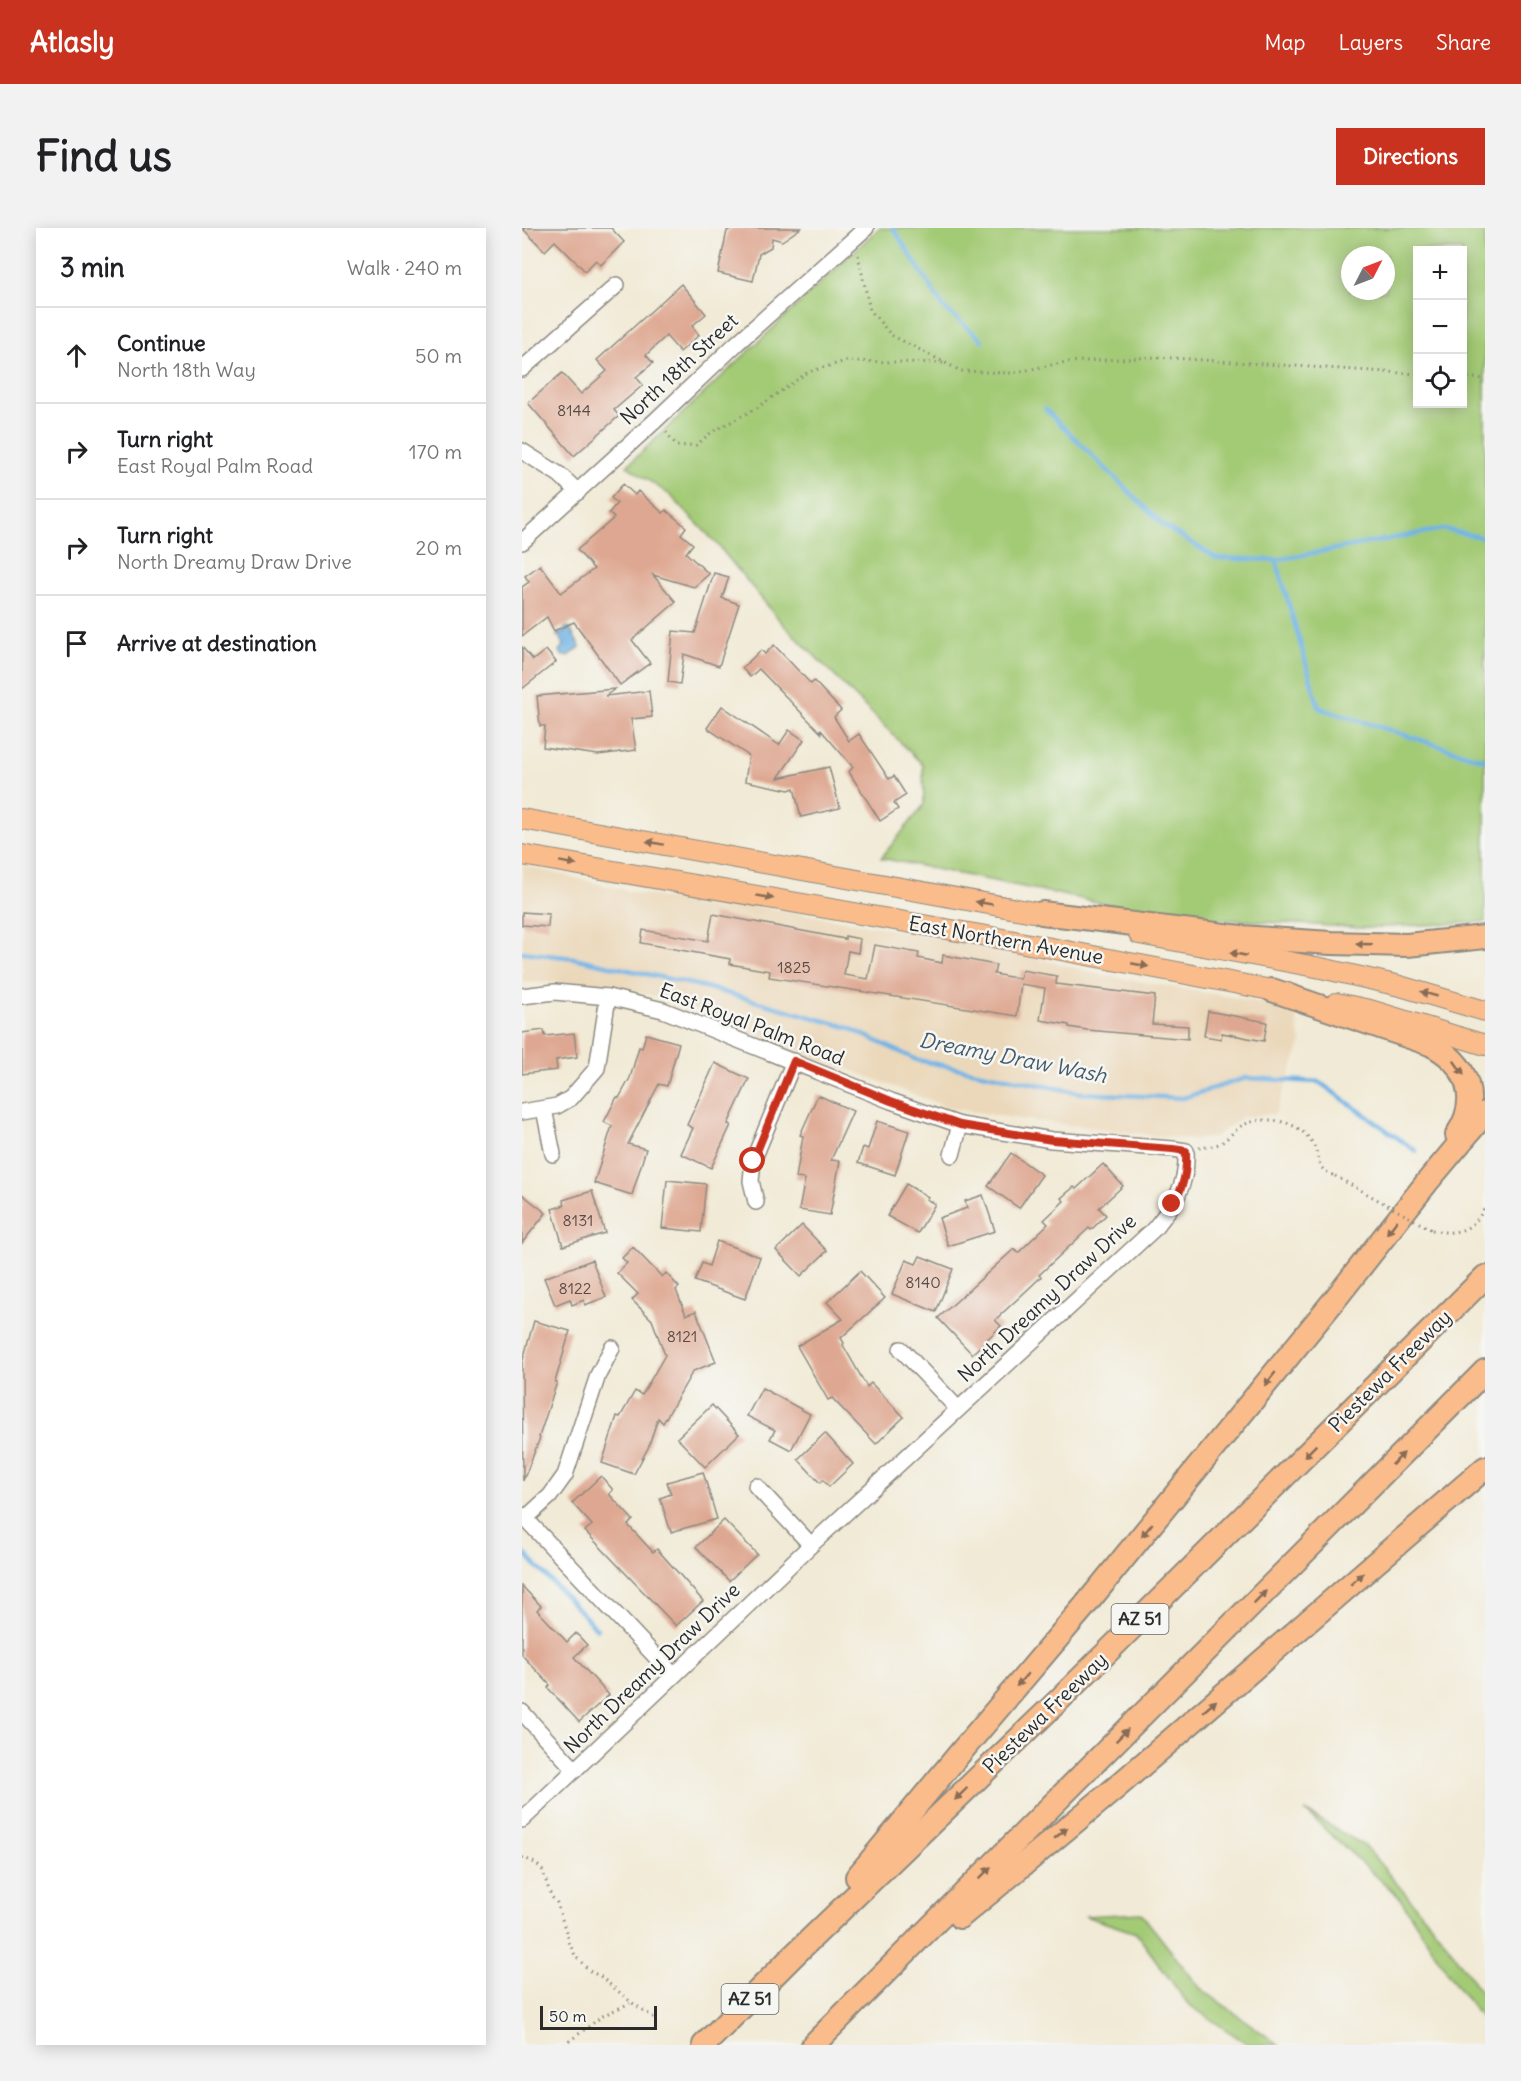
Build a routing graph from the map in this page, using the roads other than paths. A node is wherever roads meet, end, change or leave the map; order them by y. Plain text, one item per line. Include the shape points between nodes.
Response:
1 (866, 228) edge
2 (617, 285) dead end
3 (522, 369) edge
4 (522, 451) edge
5 (578, 492) junction
6 (522, 542) edge
7 (522, 819) edge
8 (522, 855) edge
9 (1042, 913) junction
10 (1485, 937) edge
11 (1272, 990) junction
12 (522, 996) edge
13 (608, 997) junction
14 (1485, 1011) edge
15 (1485, 1045) edge
16 (794, 1061) junction
17 (544, 1109) junction
18 (522, 1112) edge
19 (1485, 1113) edge
20 (960, 1125) junction
21 (1186, 1151) joint
22 (553, 1154) dead end
23 (952, 1155) dead end
24 (1428, 1181) junction
25 (756, 1202) dead end
26 (1485, 1277) edge
27 (612, 1348) dead end
28 (901, 1349) dead end
29 (1485, 1371) edge
30 (958, 1409) junction
31 (1485, 1468) edge
32 (756, 1485) dead end
33 (524, 1517) edge
34 (811, 1545) junction
35 (674, 1675) junction
36 (522, 1712) edge
37 (575, 1770) junction
38 (522, 1820) edge
39 (792, 1957) junction
40 (855, 2004) junction
41 (704, 2045) edge
42 (813, 2045) edge

1 - 5 street, North 18th Street
2 - 3 street
4 - 5 street via 560,475
5 - 6 street, North 18th Street
9 -> 7 main road, East Northern Avenue
8 -> 11 main road, East Northern Avenue
10 -> 9 highway via 1407,945 1341,943 1241,937
14 -> 9 main road, East Northern Avenue via 1321,968
11 - 15 main road, East Northern Avenue via 1370,1010
11 -> 24 highway via 1430,1044 1456,1064 1468,1087 1468,1111
12 - 13 street, East Royal Palm Road via 555,992
13 - 16 street, East Royal Palm Road via 663,1010
13 - 17 street via 597,1068 571,1098
16 - 20 street, East Royal Palm Road
16 - 25 street via 753,1161
17 - 18 street
17 - 22 street
19 - 24 highway
20 - 21 street, East Royal Palm Road via 1052,1140
20 - 23 street
21 - 30 street, North Dreamy Draw Drive via 1187,1167 1179,1195 1154,1230
24 -> 39 highway via 1083,1608
26 -> 39 highway, Piestewa Freeway / AZ 51
27 - 33 street via 598,1375 565,1474 550,1496
28 - 30 street, North Dreamy Draw Drive
40 -> 29 highway
30 - 34 street, North Dreamy Draw Drive
40 -> 31 highway via 1108,1794
32 - 34 street
33 - 35 street
34 - 35 street, North Dreamy Draw Drive
35 - 37 street, North Dreamy Draw Drive
36 - 37 street
37 - 38 street, North Dreamy Draw Drive
39 - 41 highway, Piestewa Freeway / AZ 51
40 - 42 highway

